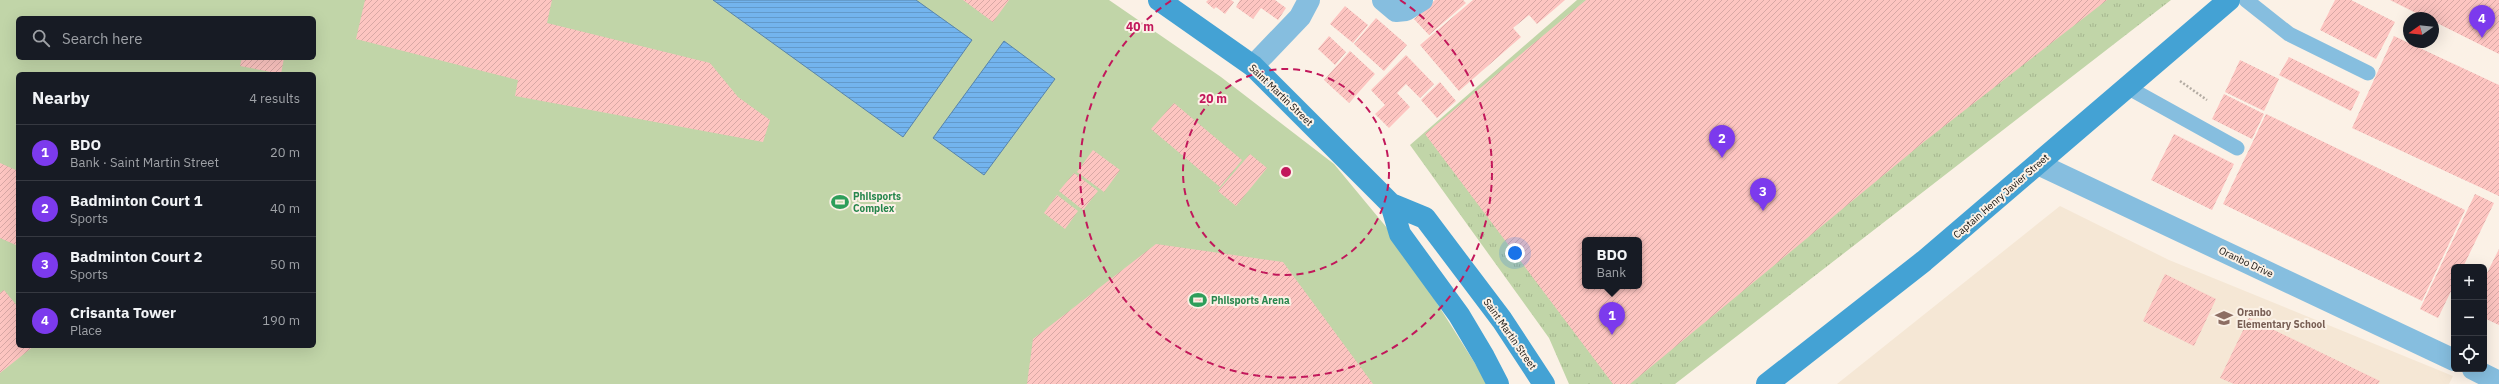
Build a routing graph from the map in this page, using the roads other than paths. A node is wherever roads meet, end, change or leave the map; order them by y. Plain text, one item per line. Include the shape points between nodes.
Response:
1 (1159, 0) edge
2 (1309, 0) edge
3 (1382, 0) edge
4 (1422, 0) edge
5 (2229, 0) edge
6 (2246, 0) edge
7 (1253, 66) junction
8 (2368, 73) dead end
9 (2127, 87) junction
10 (2237, 148) dead end
11 (2038, 164) junction
12 (1392, 204) junction
13 (2451, 359) edge
14 (2472, 374) edge
15 (2499, 382) edge
16 (1498, 384) edge
17 (1544, 384) edge
18 (1767, 384) edge

1 - 7 street, Saint Martin Street
2 - 7 street via 1300,17
3 - 4 street via 1396,11 1406,10
5 - 9 street, Captain Henry Javier Street
6 - 8 lane via 2289,34
7 - 12 street, Saint Martin Street
9 - 10 lane
9 - 11 street, Captain Henry Javier Street
11 - 13 street, Oranbo Drive
11 - 18 street, Captain Henry Javier Street via 1924,261
12 - 16 street via 1400,234 1459,315
12 - 17 street, Saint Martin Street via 1425,218 1502,320
14 - 15 street

